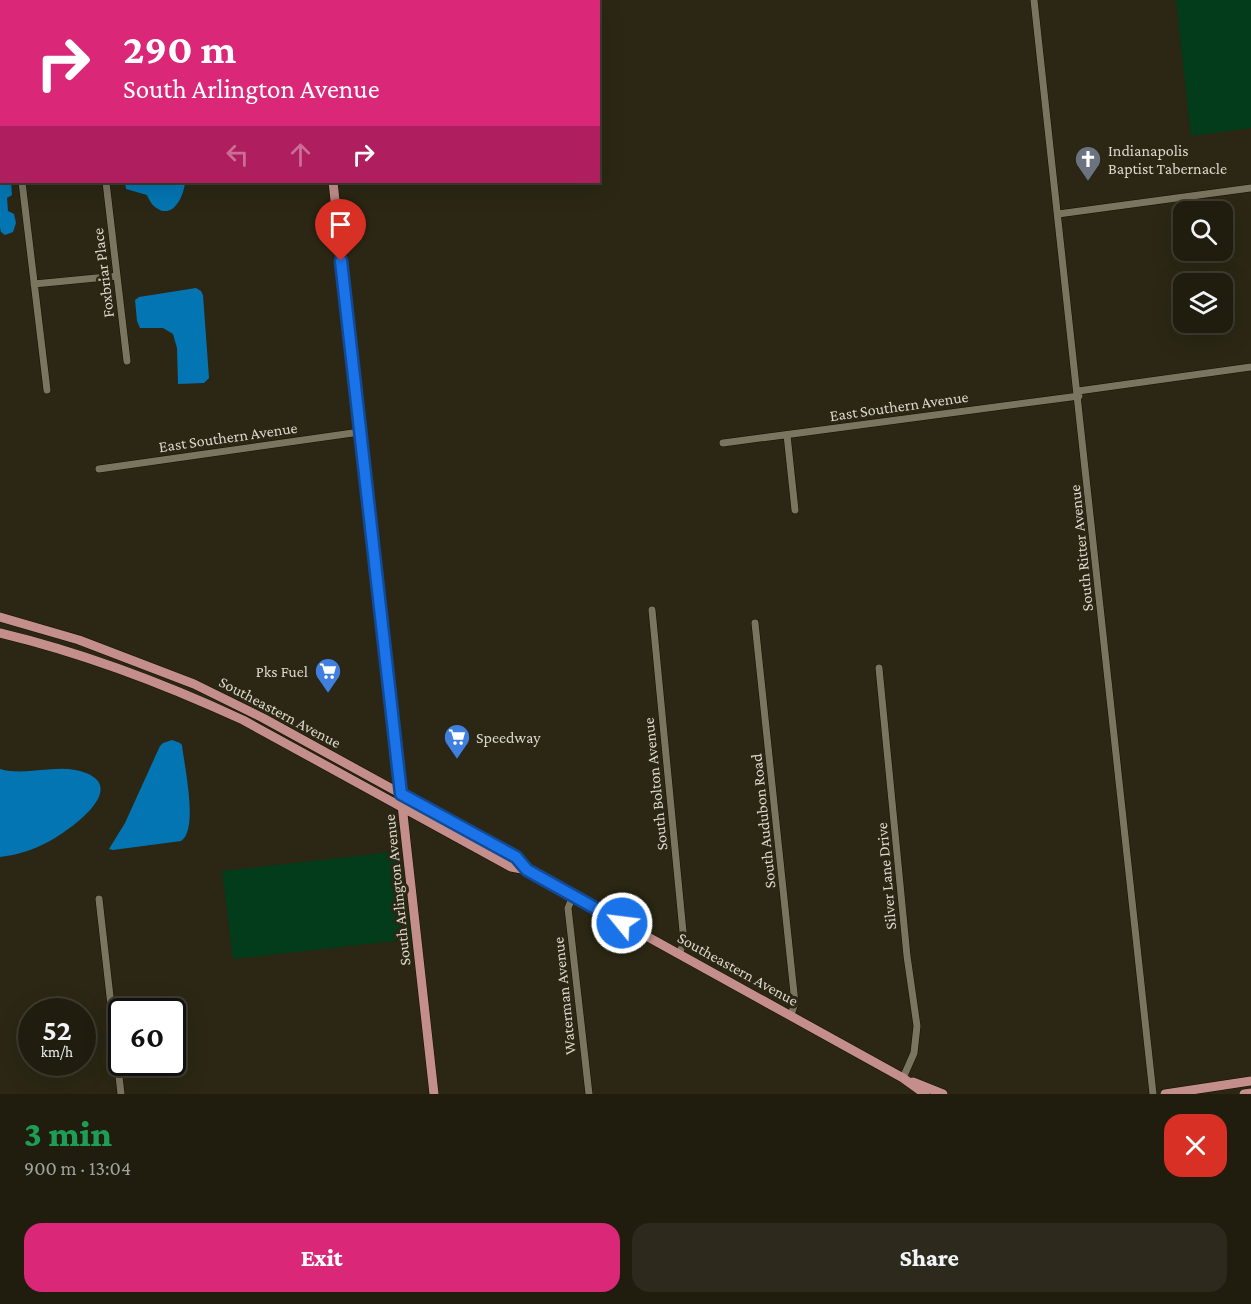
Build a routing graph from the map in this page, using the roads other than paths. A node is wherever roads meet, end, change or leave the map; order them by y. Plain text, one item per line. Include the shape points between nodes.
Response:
1 (1034, 0) edge
2 (22, 183) edge
3 (106, 183) edge
4 (333, 183) edge
5 (1251, 188) edge
6 (1058, 214) junction
7 (117, 276) junction
8 (34, 284) junction
9 (127, 361) dead end
10 (1251, 367) edge
11 (46, 390) dead end
12 (1078, 393) junction
13 (360, 432) junction
14 (787, 435) junction
15 (723, 443) dead end
16 (99, 469) dead end
17 (795, 510) dead end
18 (652, 610) dead end
19 (0, 617) edge
20 (755, 623) dead end
21 (0, 633) edge
22 (879, 668) dead end
23 (401, 794) junction
24 (403, 808) junction
25 (527, 870) junction
26 (573, 896) junction
27 (99, 899) dead end
28 (679, 954) junction
29 (791, 1015) junction
30 (903, 1078) junction
31 (1251, 1081) edge
32 (1251, 1093) edge
33 (121, 1094) edge
34 (434, 1094) edge
35 (589, 1094) edge
36 (925, 1094) edge
37 (943, 1094) edge
38 (1153, 1094) edge
39 (1165, 1094) edge
40 (1244, 1094) edge

1 - 6 street, South Ritter Avenue
2 - 8 street
3 - 7 street, Foxbriar Place
4 - 13 main road, South Arlington Avenue
5 - 6 street
6 - 12 street, South Ritter Avenue
7 - 8 street
7 - 9 street, Foxbriar Place
8 - 11 street
10 - 12 street, East Southern Avenue
12 - 14 street, East Southern Avenue
12 - 38 street, South Ritter Avenue
13 - 16 street, East Southern Avenue
13 - 23 main road, South Arlington Avenue
14 - 15 street, East Southern Avenue
14 - 17 street
18 - 28 street, South Bolton Avenue via 684,942
19 - 23 main road, Southeastern Avenue via 79,640 194,684
20 - 29 street, South Audubon Road via 795,1003
21 - 24 main road, Southeastern Avenue via 112,666 200,700
22 - 30 street, Silver Lane Drive via 917,1026 914,1053
23 - 24 main road, South Arlington Avenue
23 - 25 main road, Southeastern Avenue via 516,857
24 - 25 main road, Southeastern Avenue via 511,867
24 - 34 main road, South Arlington Avenue
25 - 26 main road, Southeastern Avenue
26 - 28 main road, Southeastern Avenue
26 - 35 street, Waterman Avenue via 568,908
27 - 33 street
28 - 29 main road, Southeastern Avenue
29 - 30 main road, Southeastern Avenue
30 - 36 main road, Southeastern Avenue
30 - 37 main road, Southeastern Avenue
31 - 39 main road
32 - 40 main road

